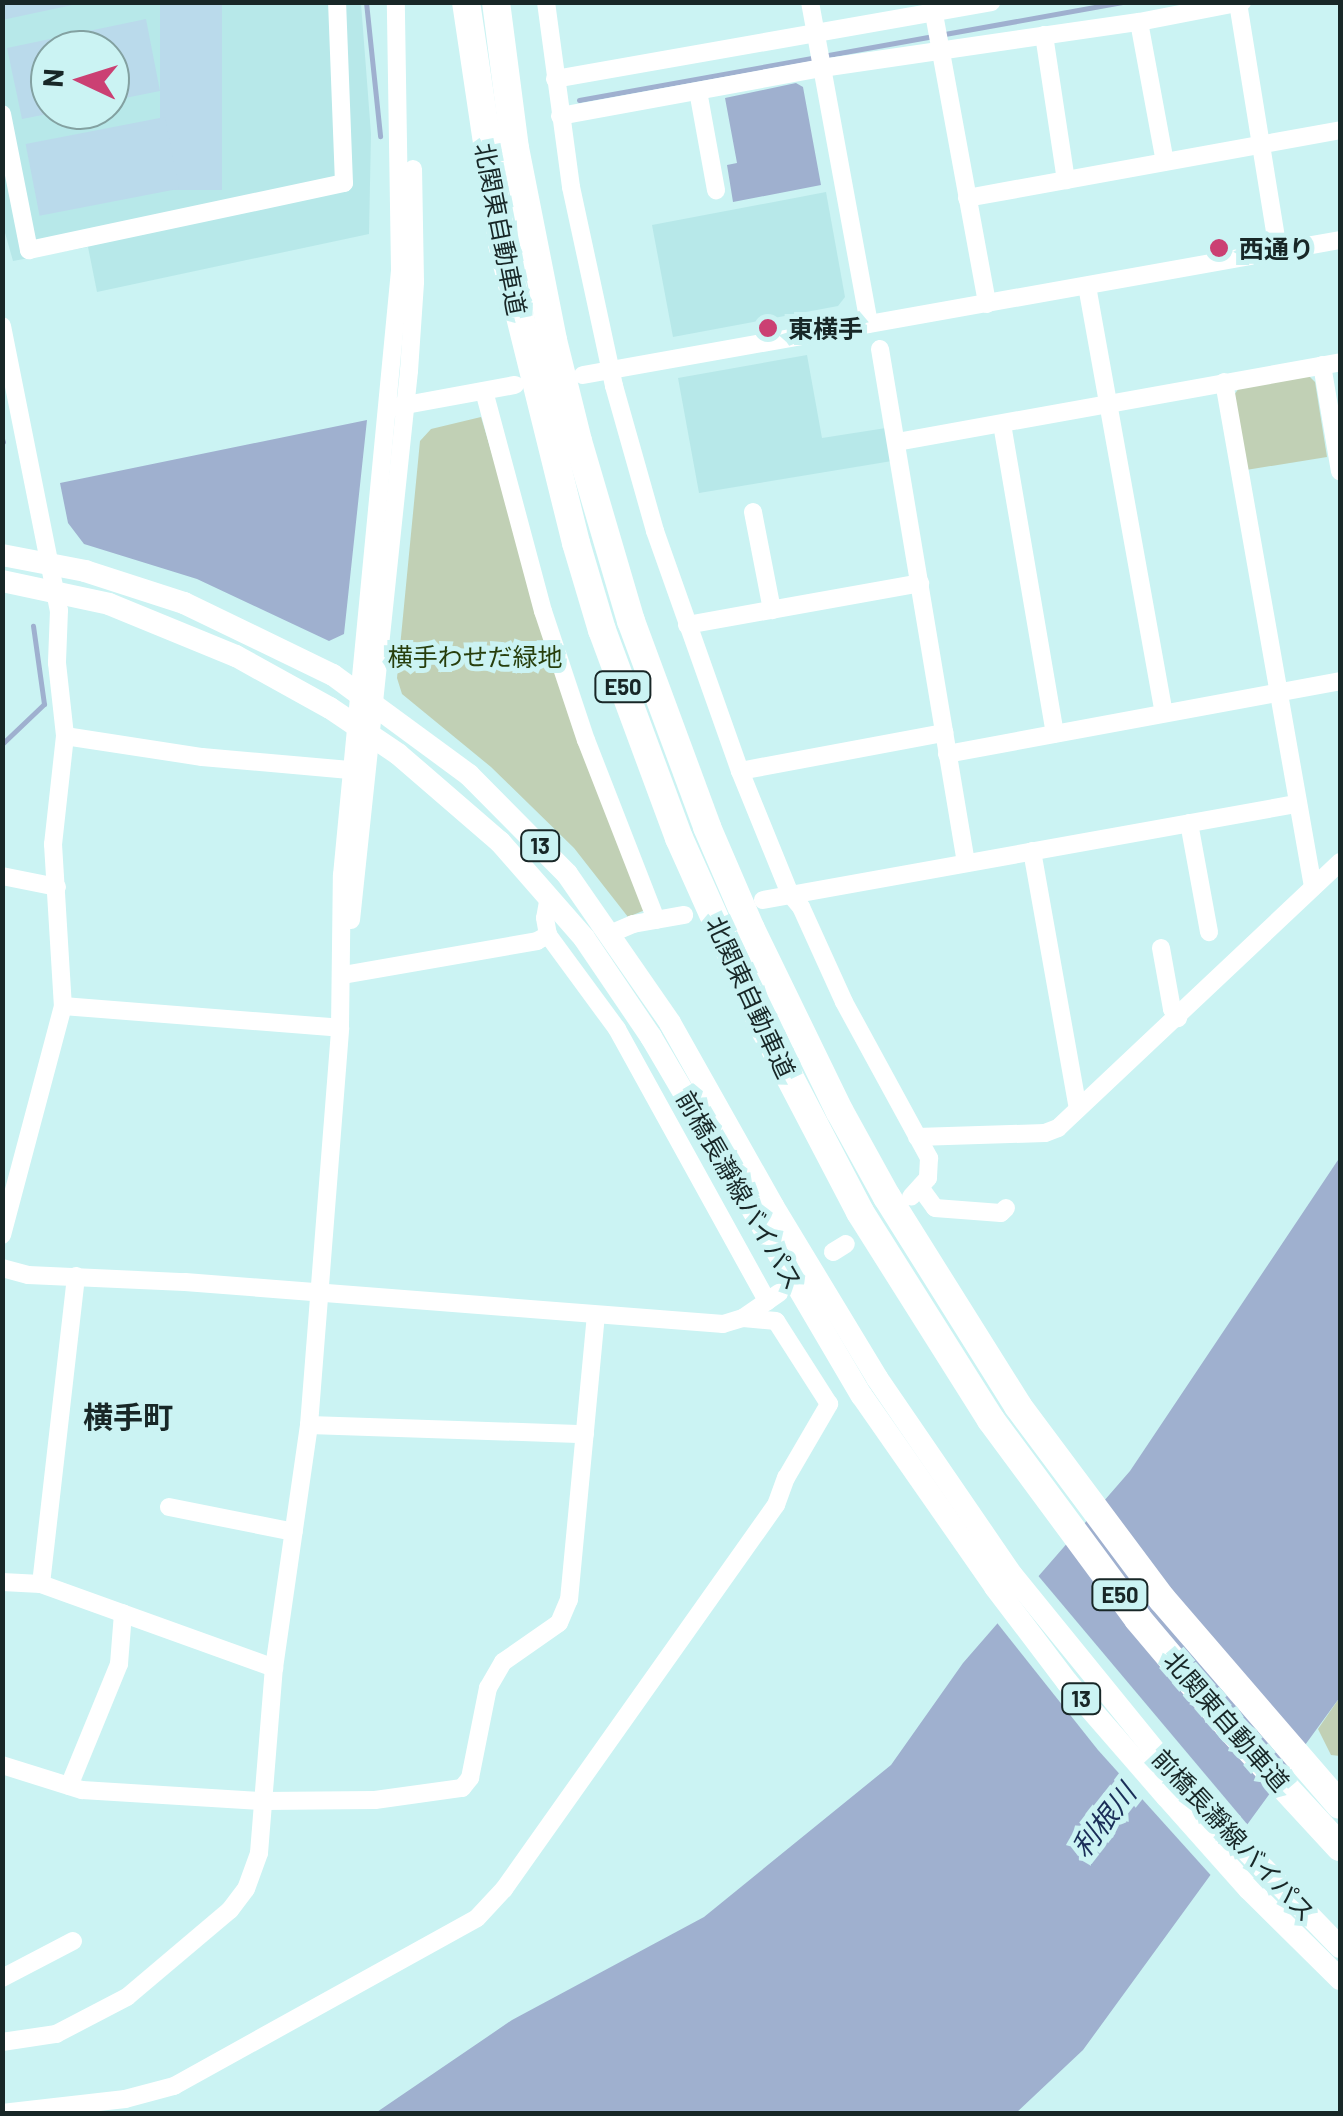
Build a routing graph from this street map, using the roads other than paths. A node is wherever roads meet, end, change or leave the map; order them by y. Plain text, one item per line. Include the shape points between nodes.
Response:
1 (337, 2) edge
2 (397, 2) edge
3 (466, 2) edge
4 (496, 2) edge
5 (546, 2) edge
6 (810, 2) edge
7 (992, 2) edge
8 (1240, 3) edge
9 (934, 11) edge
10 (1140, 22) junction
11 (816, 34) junction
12 (1044, 35) junction
13 (940, 48) junction
14 (821, 66) junction
15 (555, 79) junction
16 (698, 91) junction
17 (2, 114) edge
18 (560, 116) junction
19 (1340, 130) edge
20 (1259, 145) junction
21 (1164, 162) junction
22 (1066, 180) junction
23 (716, 190) dead end
24 (967, 198) junction
25 (1340, 240) edge
26 (1278, 250) junction
27 (1086, 286) junction
28 (988, 304) junction
29 (868, 324) junction
30 (2, 326) edge
31 (880, 349) dead end
32 (1331, 364) edge
33 (610, 369) junction
34 (584, 375) dead end
35 (1224, 382) junction
36 (516, 385) dead end
37 (484, 390) junction
38 (1108, 401) junction
39 (398, 406) junction
40 (1002, 424) junction
41 (896, 442) junction
42 (1340, 471) edge
43 (752, 512) dead end
44 (2, 555) edge
45 (49, 562) junction
46 (2, 580) edge
47 (920, 583) junction
48 (55, 590) junction
49 (772, 610) junction
50 (687, 625) junction
51 (1340, 681) edge
52 (1276, 690) junction
53 (368, 697) junction
54 (1164, 712) junction
55 (364, 730) junction
56 (944, 733) junction
57 (1055, 733) junction
58 (65, 736) junction
59 (947, 754) junction
60 (352, 770) junction
61 (740, 771) junction
62 (1296, 804) junction
63 (1189, 823) junction
64 (1032, 851) junction
65 (1340, 862) edge
66 (966, 863) junction
67 (2, 876) edge
68 (57, 887) junction
69 (1313, 887) junction
70 (790, 894) junction
71 (549, 896) junction
72 (763, 900) dead end
73 (684, 915) dead end
74 (656, 920) junction
75 (1209, 932) dead end
76 (548, 934) junction
77 (612, 934) junction
78 (1161, 948) dead end
79 (343, 975) junction
80 (63, 1006) junction
81 (1178, 1018) junction
82 (340, 1028) junction
83 (1078, 1109) junction
84 (917, 1138) junction
85 (1006, 1208) dead end
86 (2, 1235) edge
87 (2, 1268) edge
88 (76, 1276) junction
89 (319, 1296) junction
90 (596, 1317) junction
91 (743, 1318) junction
92 (869, 1387) junction
93 (309, 1425) junction
94 (585, 1434) junction
95 (169, 1507) dead end
96 (294, 1532) junction
97 (2, 1582) edge
98 (42, 1584) junction
99 (123, 1613) junction
100 (274, 1668) junction
101 (2, 1765) edge
102 (69, 1786) junction
103 (264, 1801) junction
104 (1340, 1805) edge
105 (1340, 1847) edge
106 (73, 1941) dead end
107 (1340, 1947) edge
108 (1338, 1976) edge
109 (2, 1978) edge
110 (2, 2042) edge
111 (2, 2113) edge

1 - 17 street via 344,184 29,250
2 - 39 street via 409,98 415,282
3 - 105 highway, 北関東自動車道 / E50 via 502,244 550,450 602,630 680,838 765,1030 860,1212 991,1420 1138,1619
4 - 104 highway, 北関東自動車道 / E50 via 515,148 553,340 631,621 751,929 840,1112 946,1296 1102,1522
5 - 15 street
6 - 11 street
7 - 9 street
8 - 10 street
8 - 20 street
9 - 11 street
9 - 13 street
10 - 12 street
10 - 21 street
11 - 14 street
11 - 15 street
12 - 13 street
12 - 22 street
13 - 14 street
13 - 24 street
14 - 16 street
14 - 29 street
15 - 18 street
16 - 18 street
16 - 23 street
18 - 33 street
19 - 20 street
20 - 21 street
20 - 26 street
21 - 22 street
22 - 24 street
24 - 28 street
25 - 26 street
26 - 27 street
27 - 28 street
27 - 38 street
28 - 29 street
29 - 33 street
30 - 45 street
31 - 41 street
32 - 35 street
32 - 42 street
33 - 34 street
33 - 50 street
35 - 38 street
35 - 52 street
36 - 37 street
37 - 39 street
37 - 74 street via 549,629
38 - 40 street
38 - 54 street
39 - 53 street
40 - 41 street
40 - 57 street
41 - 47 street
43 - 49 street
44 - 45 main road, 前橋長瀞線バイパス / 13
45 - 48 street
45 - 53 main road, 前橋長瀞線バイパス / 13 via 184,603
46 - 48 main road, 前橋長瀞線バイパス / 13
47 - 49 street
47 - 56 street
48 - 55 main road, 前橋長瀞線バイパス / 13 via 188,632
48 - 58 street
49 - 50 street
50 - 61 street
51 - 52 street
52 - 54 street
52 - 62 street
53 - 55 street
53 - 77 main road, 前橋長瀞線バイパス / 13 via 469,774 567,874
54 - 57 street
55 - 60 street
55 - 71 main road, 前橋長瀞線バイパス / 13 via 458,803
55 - 79 street
56 - 59 street
56 - 61 street
57 - 59 street
58 - 60 street
58 - 68 street via 55,808
59 - 66 street
60 - 79 street via 342,875
61 - 70 street
62 - 63 street
62 - 69 street
63 - 64 street
63 - 75 street
64 - 66 street
64 - 83 street
65 - 69 street
66 - 70 street
67 - 68 street
68 - 80 street
69 - 81 street
70 - 72 street
70 - 84 street
71 - 76 street
71 - 92 main road, 前橋長瀞線バイパス / 13 via 651,1037
73 - 74 street
74 - 77 street
76 - 79 street
76 - 91 street via 617,1029 773,1296
77 - 92 main road, 前橋長瀞線バイパス / 13 via 670,1023
78 - 81 street
79 - 82 street
80 - 82 street
80 - 86 street
81 - 83 street
82 - 89 street
83 - 84 street via 1045,1134
84 - 85 street via 928,1158 928,1178 917,1193 935,1208
87 - 88 street via 28,1276
88 - 89 street
88 - 98 street
89 - 90 street
89 - 93 street
90 - 91 street via 723,1324
90 - 94 street
91 - 111 street via 776,1321 829,1404 776,1504 504,1890 477,1918 174,2086 125,2099
92 - 107 main road, 前橋長瀞線バイパス / 13 via 1180,1782
92 - 108 main road, 前橋長瀞線バイパス / 13 via 931,1500 1067,1682 1249,1888
93 - 94 street
93 - 96 street
94 - 103 street via 569,1600 559,1623 503,1662 488,1688 470,1778 462,1788 375,1800
95 - 96 street
96 - 100 street
97 - 98 street
98 - 99 street
99 - 100 street
99 - 102 street via 119,1664
100 - 103 street
101 - 102 street
102 - 103 street
103 - 110 street via 254,1871 230,1910 100,2013 56,2034
106 - 109 street

